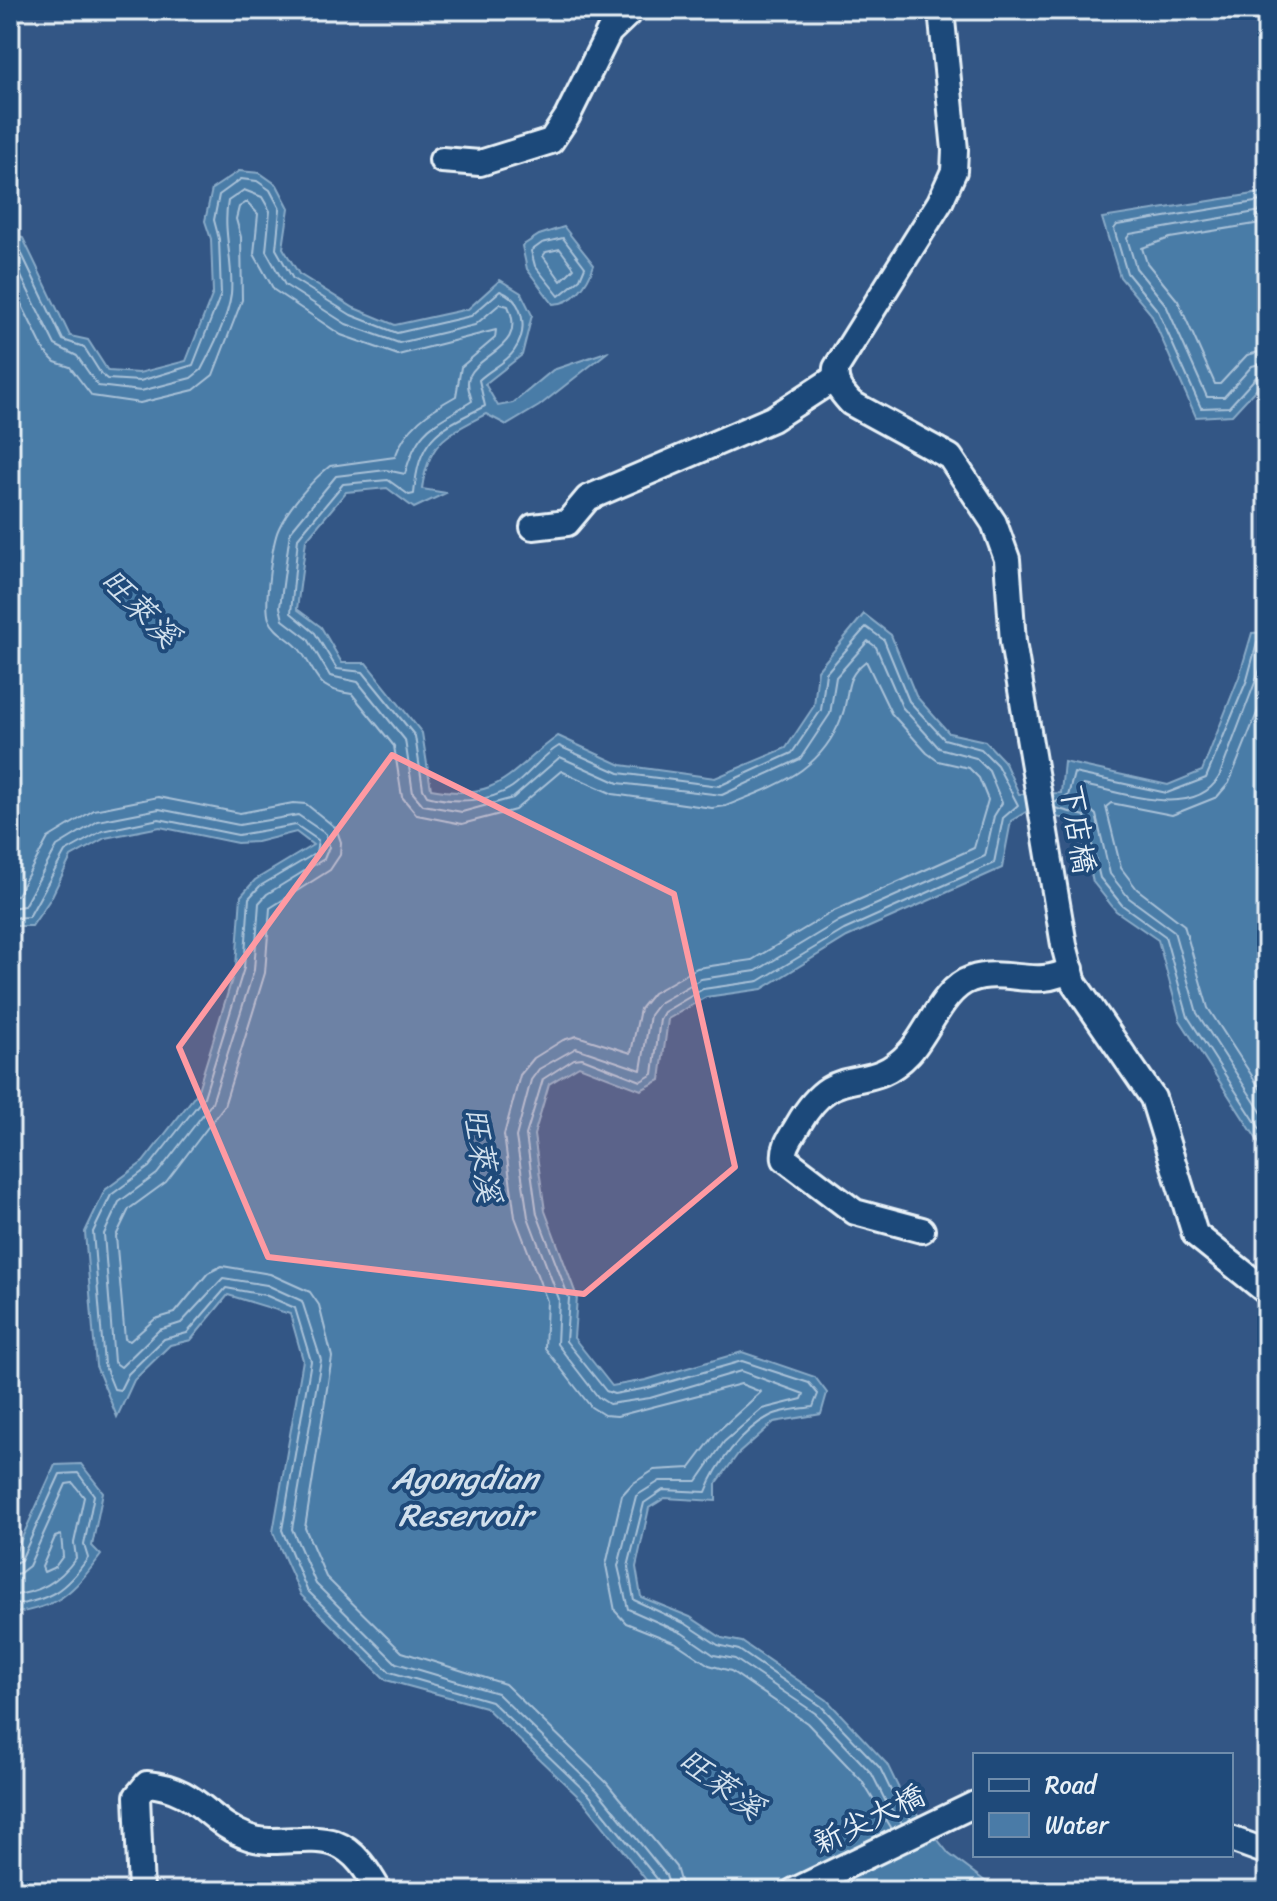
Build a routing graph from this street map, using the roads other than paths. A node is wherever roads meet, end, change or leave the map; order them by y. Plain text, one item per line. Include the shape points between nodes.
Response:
1 (632, 10) edge
2 (941, 10) edge
3 (442, 160) dead end
4 (835, 378) junction
5 (533, 527) dead end
6 (1071, 969) junction
7 (922, 1230) dead end
8 (1267, 1292) edge
9 (973, 1804) edge
10 (1233, 1840) edge
11 (1267, 1852) edge
12 (141, 1891) edge
13 (379, 1891) edge
14 (794, 1891) edge

1 - 3 street via 609,32 551,141 480,163
2 - 4 street via 954,171 836,368
4 - 5 street via 772,419 588,498 567,523
4 - 6 street, 下店橋 via 851,403 950,457 994,523 1007,559 1013,642
6 - 7 street via 1048,979 969,979 899,1064 878,1077 836,1083 811,1102 786,1147 785,1159 855,1212
6 - 8 street, 下店橋 via 1074,983 1153,1098 1195,1234
9 - 14 street, 新尖大橋
10 - 11 street
12 - 13 street via 137,1796 147,1784 189,1795 252,1839 334,1843 364,1864

